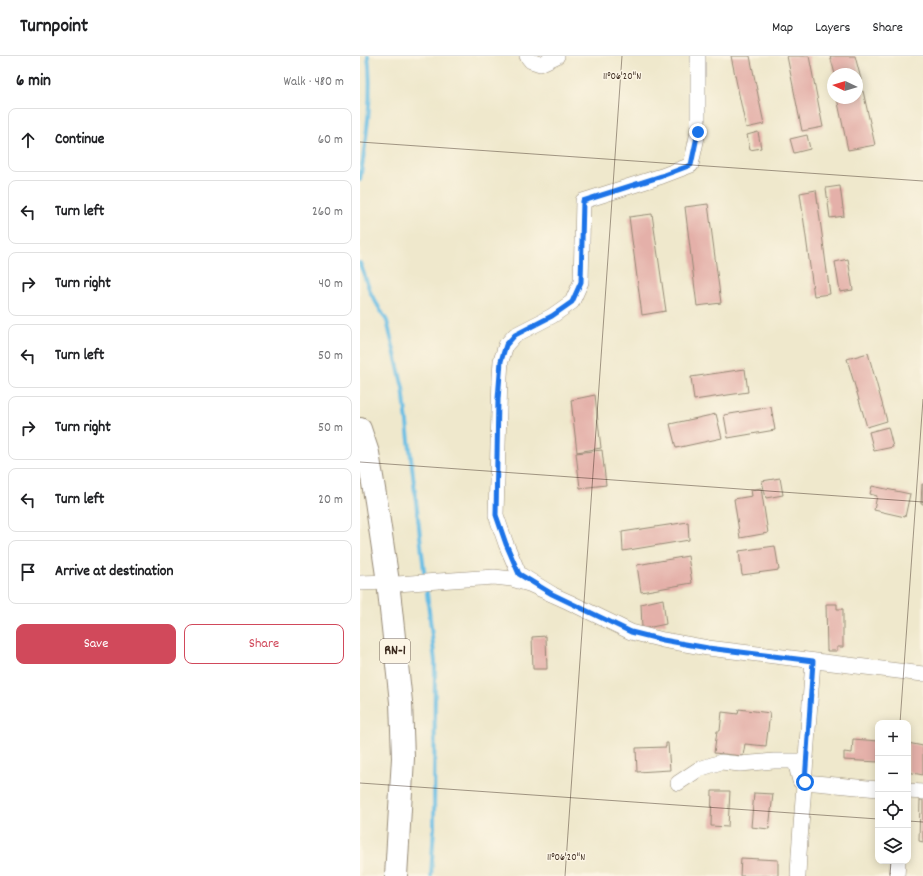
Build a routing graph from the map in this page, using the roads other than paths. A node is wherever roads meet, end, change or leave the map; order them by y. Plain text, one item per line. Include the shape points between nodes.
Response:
1 (527, 56) edge
2 (557, 56) edge
3 (698, 56) edge
4 (360, 429) edge
5 (360, 583) edge
6 (392, 583) junction
7 (552, 594) junction
8 (813, 661) junction
9 (923, 674) edge
10 (678, 784) dead end
11 (804, 789) junction
12 (875, 789) edge
13 (911, 791) edge
14 (923, 792) edge
15 (898, 864) edge
16 (396, 876) edge
17 (798, 876) edge
18 (897, 876) edge

1 - 2 street via 531,61 540,64
3 - 7 street via 698,132 691,165 583,201 581,282 572,302 552,316 515,335 506,345 503,356 498,399 496,515 519,574
4 - 6 highway, RN-1 via 368,453
5 - 6 street
6 - 7 street via 494,577 512,579
6 - 16 highway, RN-1 via 403,758
7 - 8 street via 631,632 708,648
8 - 9 street
8 - 11 street
10 - 11 street via 699,769 721,762 740,764 796,761
11 - 12 street
11 - 17 street
13 - 14 street
15 - 18 street

